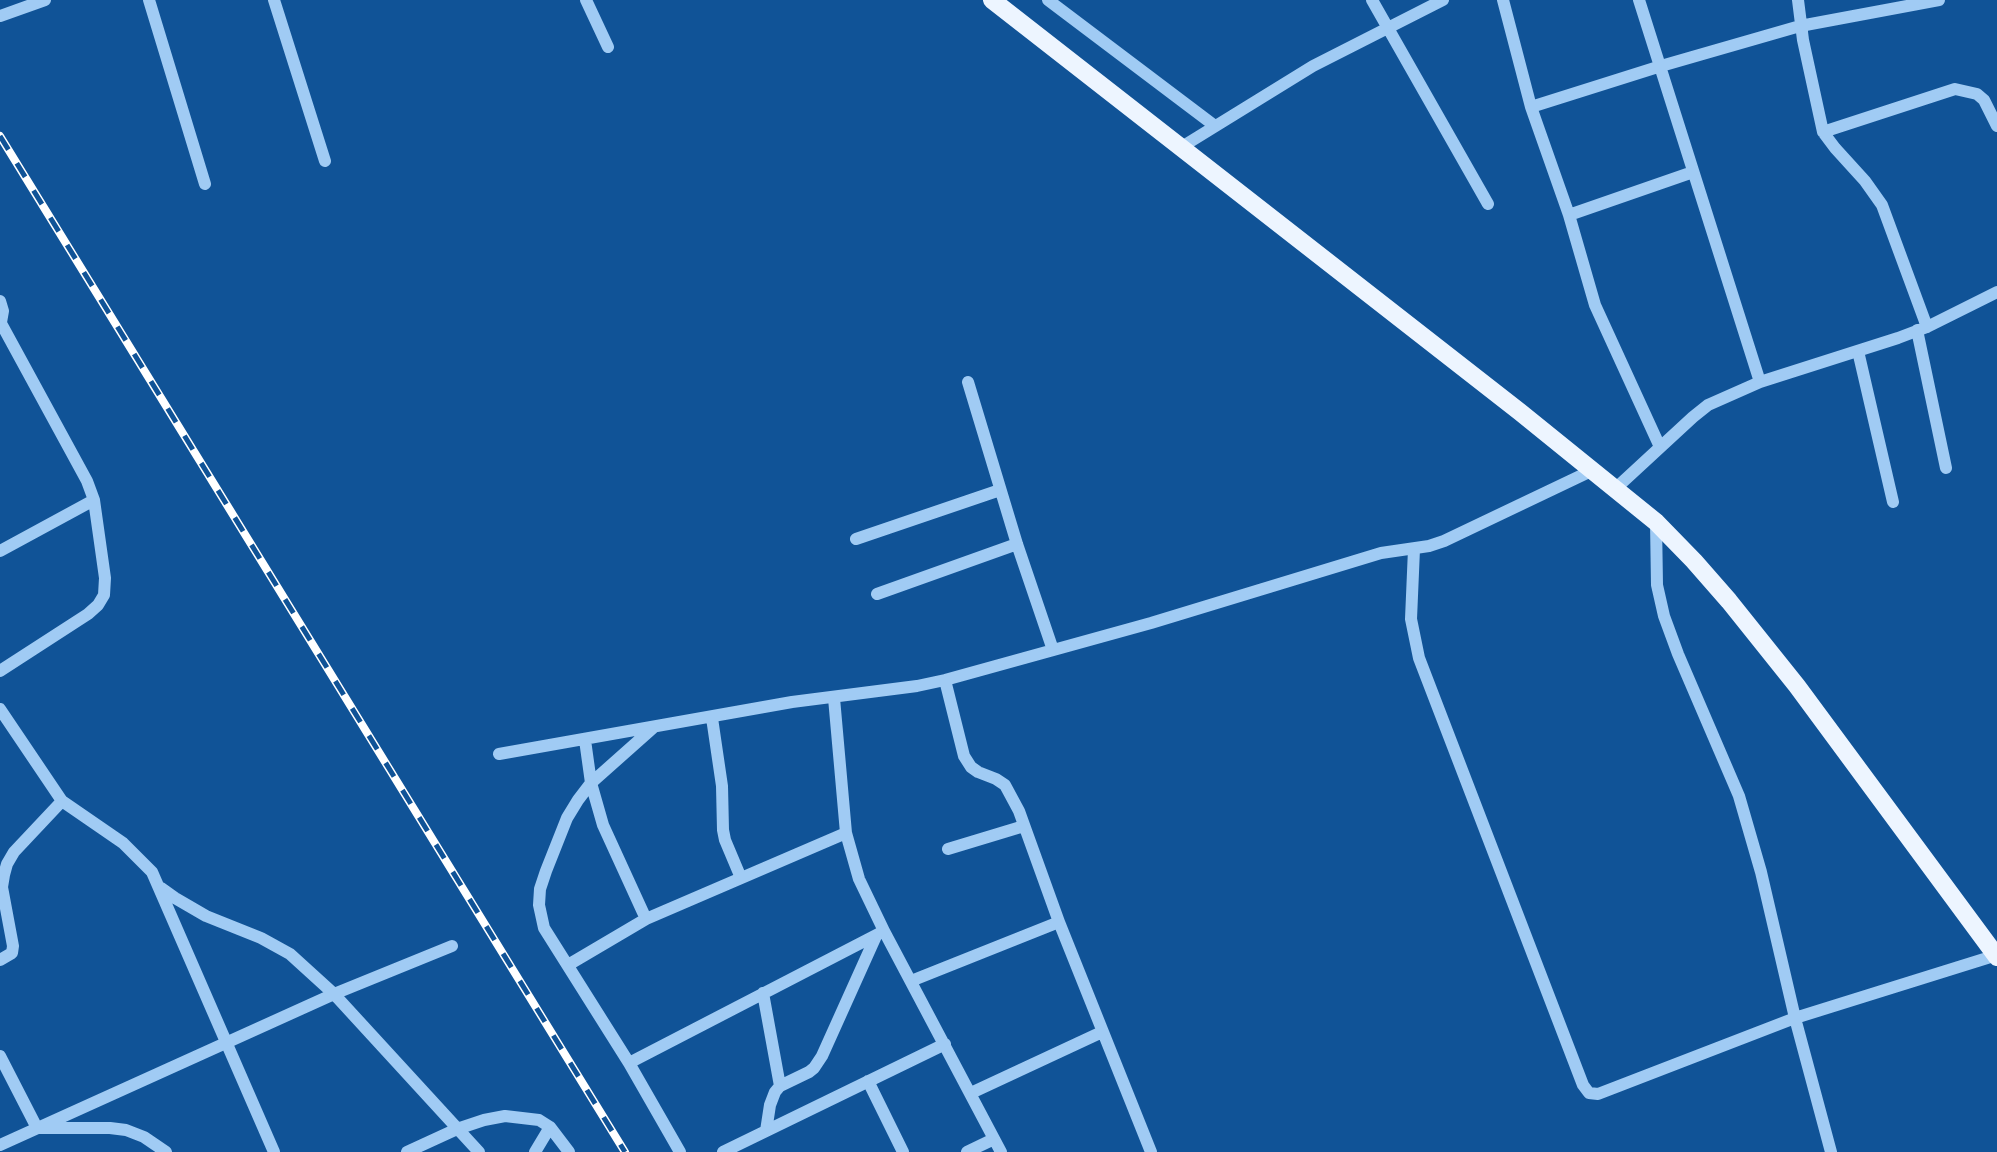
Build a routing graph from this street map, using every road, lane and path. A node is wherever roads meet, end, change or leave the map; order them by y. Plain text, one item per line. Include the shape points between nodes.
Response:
1 (45, 0) edge
2 (149, 0) edge
3 (274, 0) edge
4 (586, 0) edge
5 (992, 0) edge
6 (1048, 0) edge
7 (1373, 0) edge
8 (1443, 0) edge
9 (1503, 0) edge
10 (1639, 0) edge
11 (1798, 0) edge
12 (1940, 0) edge
13 (0, 16) edge
14 (1800, 26) junction
15 (1388, 28) junction
16 (608, 47) dead end
17 (1661, 66) junction
18 (1531, 107) junction
19 (1215, 126) junction
20 (1997, 126) edge
21 (1823, 132) junction
22 (1180, 148) junction
23 (325, 161) dead end
24 (1693, 172) junction
25 (205, 184) dead end
26 (1488, 204) dead end
27 (1569, 215) junction
28 (1997, 292) edge
29 (0, 301) edge
30 (1, 326) edge
31 (1922, 328) junction
32 (1858, 351) junction
33 (968, 382) dead end
34 (1760, 382) junction
35 (1660, 447) junction
36 (1946, 468) dead end
37 (1593, 470) junction
38 (1615, 489) junction
39 (1000, 490) junction
40 (94, 500) junction
41 (1893, 502) dead end
42 (1656, 522) junction
43 (856, 539) dead end
44 (1017, 544) junction
45 (1414, 549) junction
46 (0, 551) edge
47 (877, 594) dead end
48 (1053, 650) junction
49 (0, 671) edge
50 (945, 680) junction
51 (834, 698) junction
52 (0, 709) edge
53 (712, 718) junction
54 (654, 727) junction
55 (584, 740) junction
56 (499, 754) dead end
57 (592, 783) junction
58 (62, 801) junction
59 (1024, 826) junction
60 (846, 833) junction
61 (948, 849) dead end
62 (741, 878) junction
63 (159, 886) junction
64 (646, 919) junction
65 (1059, 922) junction
66 (880, 934) junction
67 (452, 946) dead end
68 (1997, 956) edge
69 (0, 960) edge
70 (568, 965) junction
71 (911, 981) junction
72 (763, 993) junction
73 (334, 994) junction
74 (1795, 1018) junction
75 (1102, 1032) junction
76 (226, 1043) junction
77 (945, 1044) junction
78 (0, 1056) edge
79 (629, 1063) junction
80 (868, 1081) junction
81 (780, 1086) junction
82 (971, 1093) junction
83 (550, 1127) junction
84 (37, 1128) junction
85 (457, 1129) junction
86 (765, 1131) junction
87 (994, 1139) junction
88 (0, 1145) edge
89 (1145, 1150) edge
90 (166, 1152) edge
91 (274, 1152) edge
92 (407, 1152) edge
93 (479, 1152) edge
94 (535, 1152) edge
95 (569, 1152) edge
96 (680, 1152) edge
97 (723, 1152) edge
98 (903, 1152) edge
99 (967, 1152) edge
100 (1001, 1152) edge
101 (1831, 1152) edge

1 - 13 street
2 - 25 street
3 - 23 street
4 - 16 street
5 - 22 main road
6 - 19 street
7 - 15 street
8 - 15 street
9 - 18 street
10 - 17 street
11 - 14 street
12 - 14 street
14 - 17 street
14 - 21 street
15 - 19 street via 1313,66
15 - 26 street
17 - 18 street
17 - 24 street
18 - 27 street
19 - 22 street
20 - 21 street via 1977,93 1955,89
21 - 31 street via 1882,205
22 - 37 main road
24 - 27 street
24 - 34 street
27 - 35 street via 1595,305
28 - 31 street
29 - 30 street
30 - 40 street
31 - 32 street
31 - 36 street
32 - 34 street
32 - 41 street
33 - 39 street
34 - 35 street via 1708,405
35 - 38 street
37 - 38 main road
37 - 45 street via 1444,541
38 - 42 main road
39 - 43 street
39 - 44 street
40 - 46 street
40 - 49 street via 105,578 98,605
42 - 68 main road via 1729,601 1797,686
42 - 74 street via 1657,585 1664,616 1739,796 1765,884
44 - 47 street
44 - 48 street
45 - 48 street via 1381,553
45 - 74 street via 1412,619 1419,658 1589,1093 1598,1094
48 - 50 street
50 - 51 street
50 - 59 street via 964,756 978,772 1005,785
51 - 53 street
51 - 60 street
52 - 58 street
53 - 54 street
53 - 62 street via 723,830
54 - 55 street
54 - 57 street
55 - 56 street
55 - 57 street
57 - 64 street via 603,825
57 - 70 street via 567,818 540,889 544,928
58 - 63 street via 123,844 152,872
58 - 69 street via 7,864 2,887 13,946 12,953
59 - 61 street
59 - 65 street
60 - 62 street
60 - 66 street
62 - 64 street
63 - 73 street via 205,916 290,954
63 - 76 street
64 - 70 street
65 - 71 street
65 - 75 street
66 - 71 street
66 - 72 street
66 - 81 street via 817,1063
67 - 73 street
68 - 74 street
70 - 79 street
71 - 77 street
72 - 79 street
72 - 81 street
73 - 76 street
73 - 85 street
74 - 101 street
75 - 82 street
75 - 89 street
76 - 84 street
76 - 91 street
77 - 80 street
77 - 82 street
78 - 84 street
79 - 96 street
80 - 86 street
80 - 98 street
81 - 86 street
82 - 87 street
83 - 85 street via 540,1119 505,1116
83 - 94 street
83 - 95 street
84 - 88 street
84 - 90 street via 126,1130
85 - 92 street
85 - 93 street
86 - 97 street
87 - 99 street
87 - 100 street

